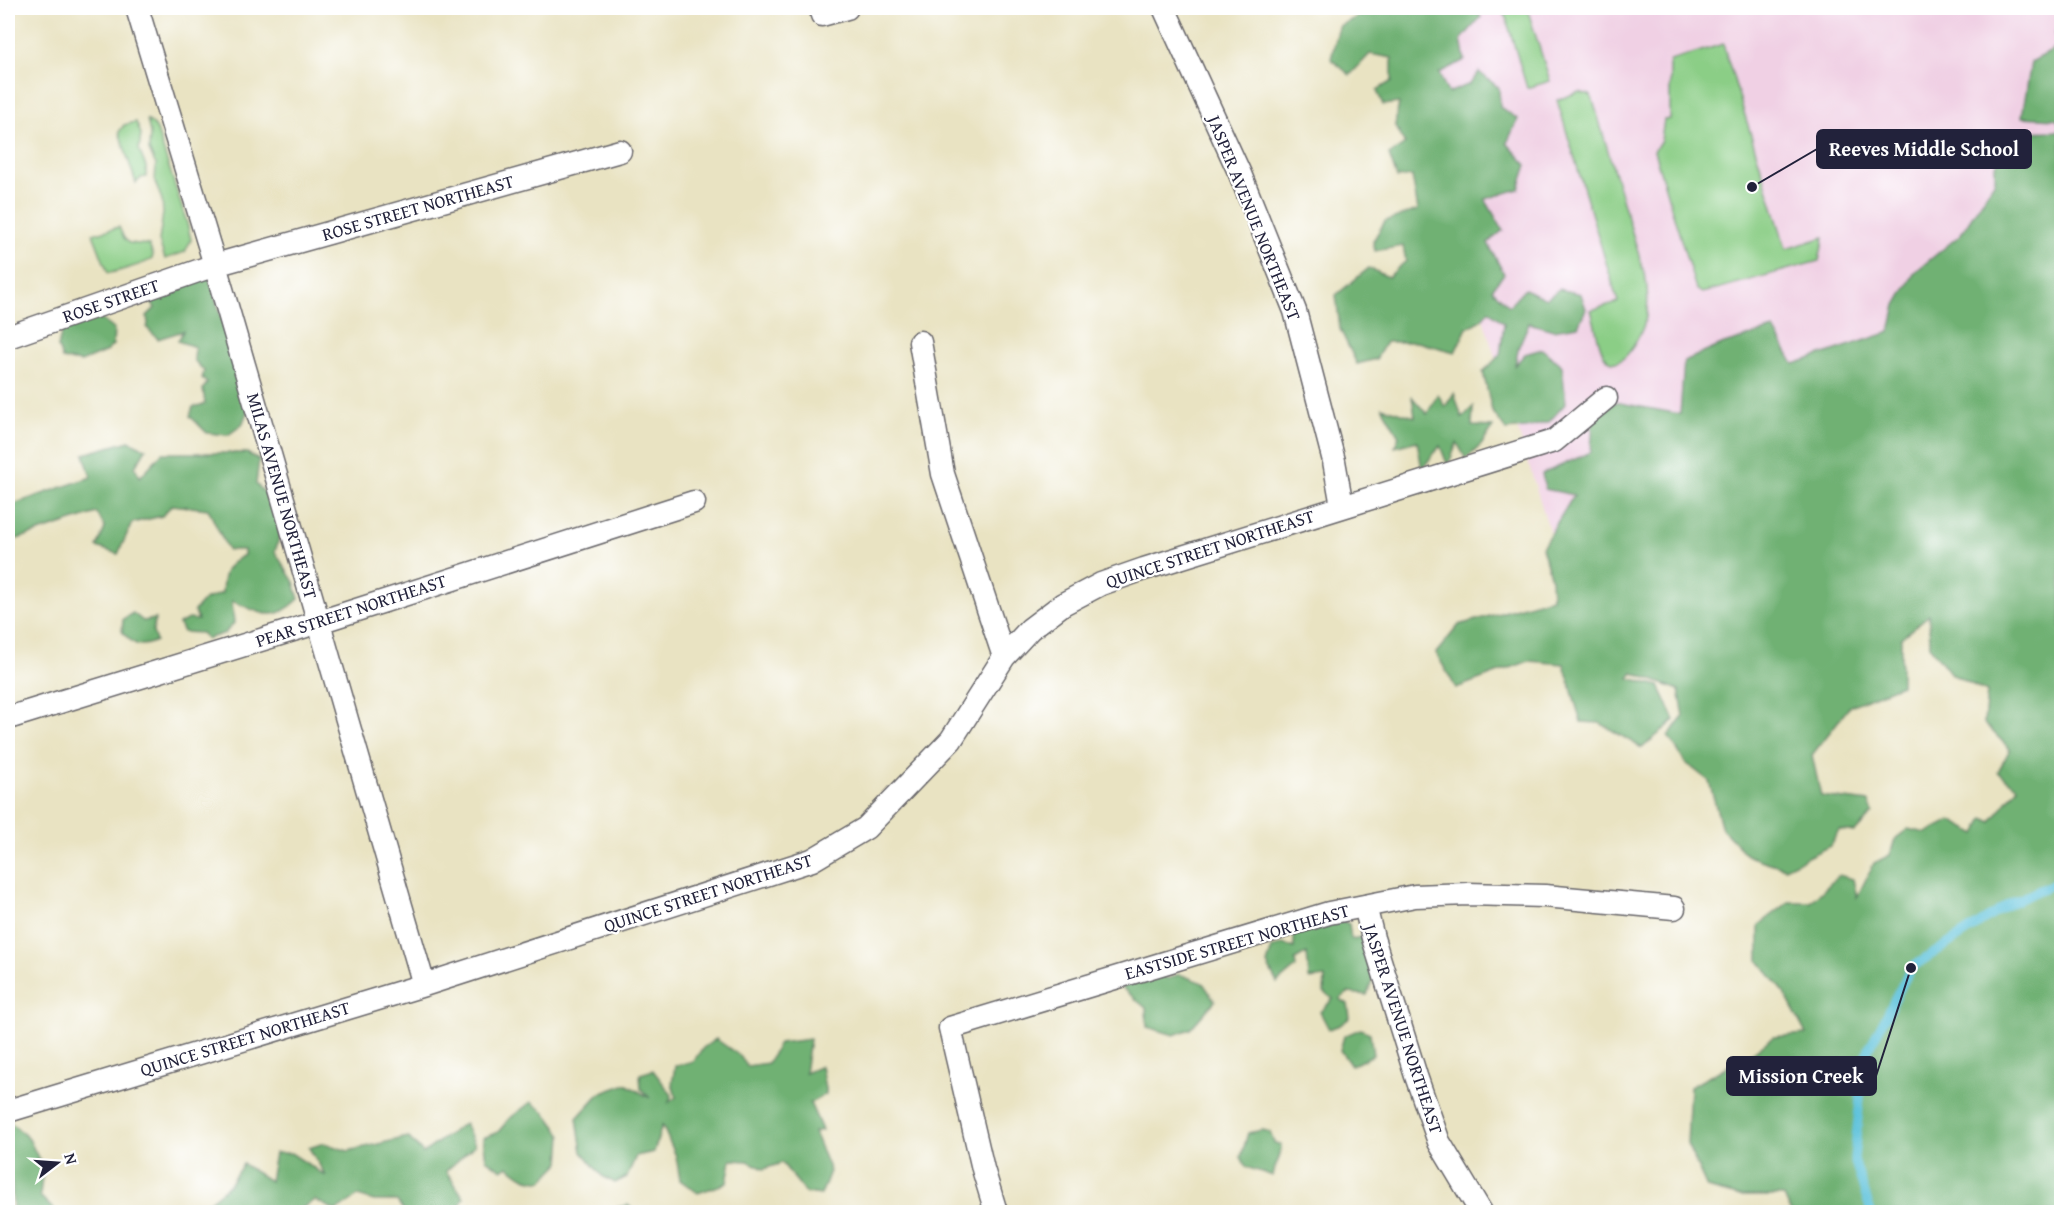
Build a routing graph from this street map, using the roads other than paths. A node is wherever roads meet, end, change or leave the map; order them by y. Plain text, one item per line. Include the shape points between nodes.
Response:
1 (137, 8) edge
2 (847, 8) edge
3 (1164, 8) edge
4 (822, 15) dead end
5 (620, 151) dead end
6 (215, 265) junction
7 (8, 337) edge
8 (920, 342) dead end
9 (1606, 398) dead end
10 (694, 502) dead end
11 (1342, 506) junction
12 (319, 622) junction
13 (1004, 657) junction
14 (8, 718) edge
15 (1365, 906) junction
16 (1674, 908) dead end
17 (424, 985) junction
18 (8, 1111) edge
19 (996, 1212) edge
20 (1481, 1212) edge

1 - 6 street, MILAS AVENUE NORTHEAST
2 - 4 street
3 - 11 street, JASPER AVENUE NORTHEAST via 1240,174 1295,311
5 - 6 street, ROSE STREET NORTHEAST
6 - 7 street, ROSE STREET
6 - 12 street, MILAS AVENUE NORTHEAST
8 - 13 street via 943,474
9 - 11 street, QUINCE STREET NORTHEAST via 1554,441
10 - 12 street, PEAR STREET NORTHEAST
11 - 13 street, QUINCE STREET NORTHEAST via 1101,584 1063,604 1030,629
12 - 14 street, PEAR STREET NORTHEAST
12 - 17 street, MILAS AVENUE NORTHEAST
13 - 17 street, QUINCE STREET NORTHEAST via 951,740 866,828 812,860
15 - 16 street, EASTSIDE STREET NORTHEAST via 1415,896 1468,894 1545,896
15 - 19 street, EASTSIDE STREET NORTHEAST via 1329,913 950,1028 982,1169
15 - 20 street, JASPER AVENUE NORTHEAST via 1439,1142
17 - 18 street, QUINCE STREET NORTHEAST

